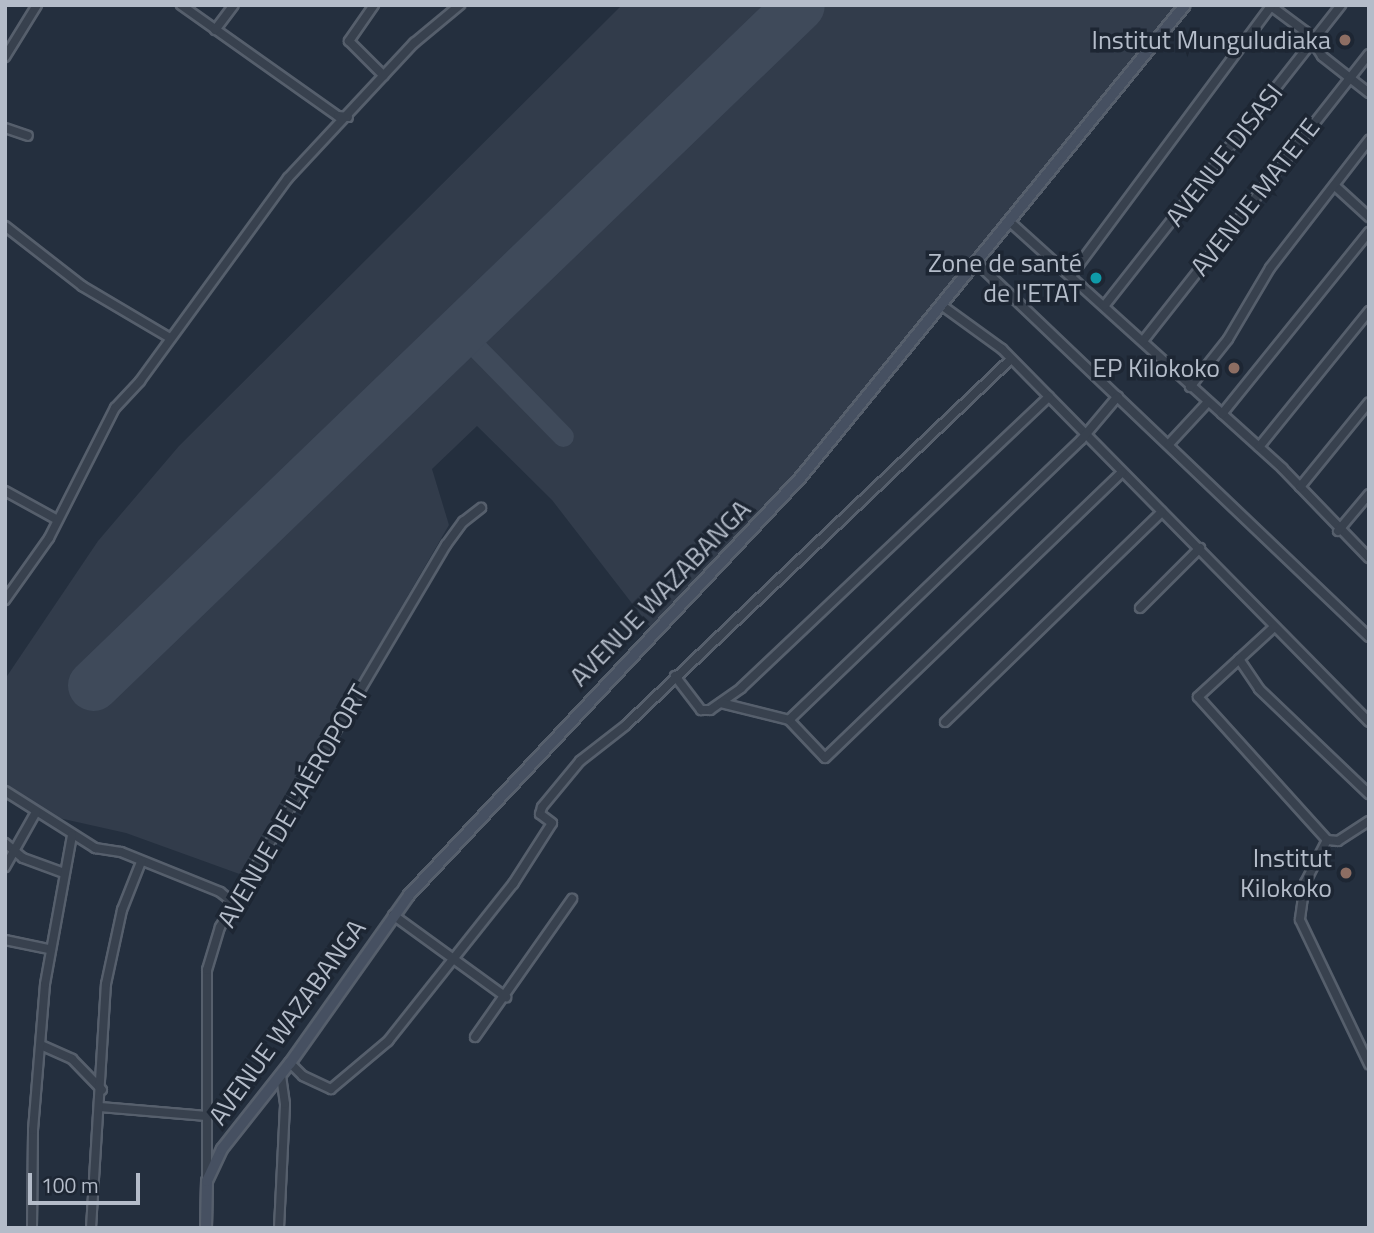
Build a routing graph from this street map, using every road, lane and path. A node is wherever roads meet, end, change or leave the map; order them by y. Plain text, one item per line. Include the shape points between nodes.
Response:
1 (37, 5) edge
2 (181, 5) edge
3 (234, 5) edge
4 (374, 5) edge
5 (460, 5) edge
6 (1185, 5) edge
7 (1341, 5) edge
8 (1272, 6) edge
9 (215, 30) junction
10 (1315, 41) junction
11 (1369, 54) edge
12 (5, 57) edge
13 (384, 76) junction
14 (1349, 77) junction
15 (1369, 93) edge
16 (348, 117) junction
17 (5, 128) edge
18 (28, 136) dead end
19 (1368, 144) edge
20 (1335, 186) junction
21 (1369, 217) edge
22 (1010, 222) junction
23 (5, 226) edge
24 (1369, 232) edge
25 (978, 264) junction
26 (1072, 274) junction
27 (1105, 305) junction
28 (944, 307) junction
29 (1369, 311) edge
30 (170, 338) junction
31 (1143, 341) junction
32 (1011, 359) junction
33 (1190, 387) junction
34 (1118, 396) junction
35 (1049, 397) junction
36 (1369, 402) edge
37 (1207, 403) junction
38 (1222, 414) junction
39 (1086, 432) junction
40 (1169, 444) junction
41 (1259, 447) junction
42 (1122, 472) junction
43 (1300, 487) junction
44 (5, 491) edge
45 (1369, 494) edge
46 (481, 508) dead end
47 (1162, 512) junction
48 (56, 519) junction
49 (1338, 531) junction
50 (1200, 548) junction
51 (1369, 558) edge
52 (5, 600) edge
53 (1140, 608) dead end
54 (1273, 628) junction
55 (1369, 637) edge
56 (1239, 659) junction
57 (675, 676) junction
58 (721, 703) junction
59 (789, 720) junction
60 (945, 722) dead end
61 (1369, 722) edge
62 (5, 791) edge
63 (1369, 794) edge
64 (36, 812) junction
65 (1369, 821) edge
66 (72, 835) junction
67 (1327, 840) junction
68 (5, 843) edge
69 (14, 850) junction
70 (141, 862) junction
71 (5, 867) edge
72 (64, 873) junction
73 (572, 899) dead end
74 (234, 903) junction
75 (393, 915) junction
76 (5, 940) edge
77 (49, 949) junction
78 (458, 960) junction
79 (506, 997) junction
80 (475, 1037) dead end
81 (43, 1046) junction
82 (290, 1063) junction
83 (1369, 1065) edge
84 (281, 1075) junction
85 (102, 1090) junction
86 (100, 1107) junction
87 (207, 1116) junction
88 (207, 1181) junction
89 (32, 1228) edge
90 (91, 1228) edge
91 (206, 1228) edge
92 (279, 1228) edge

1 - 12 street
2 - 9 street
3 - 9 street
4 - 13 street via 349,41
5 - 13 street via 414,43
6 - 22 main road, AVENUE WAZABANGA
7 - 10 street, AVENUE DISASI
8 - 10 street
8 - 26 street
9 - 16 street via 338,116
10 - 14 street via 1322,55
10 - 27 street, AVENUE DISASI
11 - 14 street, AVENUE MATETE
13 - 16 street
14 - 15 street
14 - 31 street, AVENUE MATETE
16 - 30 street via 288,178
17 - 18 street
19 - 20 street
20 - 21 street
20 - 33 street via 1270,268 1227,339
22 - 25 main road, AVENUE WAZABANGA
22 - 26 street
23 - 30 street via 82,286
24 - 38 street
25 - 28 main road, AVENUE WAZABANGA
25 - 34 street
26 - 27 street
27 - 31 street
28 - 32 street
28 - 75 main road, AVENUE WAZABANGA via 793,486 461,835
29 - 41 street
30 - 48 street via 115,408
31 - 33 street
32 - 35 street
32 - 57 street
33 - 37 street
34 - 39 street
34 - 40 street
35 - 39 street
35 - 58 street
36 - 43 street
37 - 38 street
37 - 40 street
38 - 41 street
39 - 42 street
39 - 59 street
40 - 55 street
41 - 43 street
42 - 47 street
42 - 59 street via 825,758
43 - 49 street
44 - 48 street
45 - 49 street
46 - 74 street, AVENUE DE L'AÉROPORT via 446,545
47 - 50 street
47 - 60 street
48 - 52 street via 49,538
49 - 51 street
50 - 53 street
50 - 54 street
54 - 56 street
54 - 61 street
56 - 63 street via 1259,690
56 - 67 street via 1198,697
57 - 58 street via 701,710
57 - 78 street via 552,792 540,812 552,823
58 - 59 street
62 - 64 street
64 - 66 street
64 - 69 street
65 - 67 street via 1338,841
66 - 70 street via 95,848
66 - 72 street
67 - 83 street via 1305,883 1300,920
68 - 69 street
69 - 71 street
69 - 72 street
70 - 74 street via 220,892
70 - 85 street via 122,910 106,984
72 - 77 street
73 - 79 street
74 - 87 street, AVENUE DE L'AÉROPORT via 220,927 207,970
75 - 78 street
75 - 82 main road, AVENUE WAZABANGA
76 - 77 street
77 - 81 street
78 - 79 street
78 - 82 street via 388,1041 337,1087 325,1087 303,1076
79 - 80 street
81 - 85 street via 72,1059
81 - 89 street via 33,1130
82 - 84 main road, AVENUE WAZABANGA
84 - 88 main road, AVENUE WAZABANGA via 226,1143
84 - 92 street via 285,1104
85 - 86 street
86 - 87 street
86 - 90 street
87 - 88 street, AVENUE DE L'AÉROPORT
88 - 91 main road, AVENUE WAZABANGA

